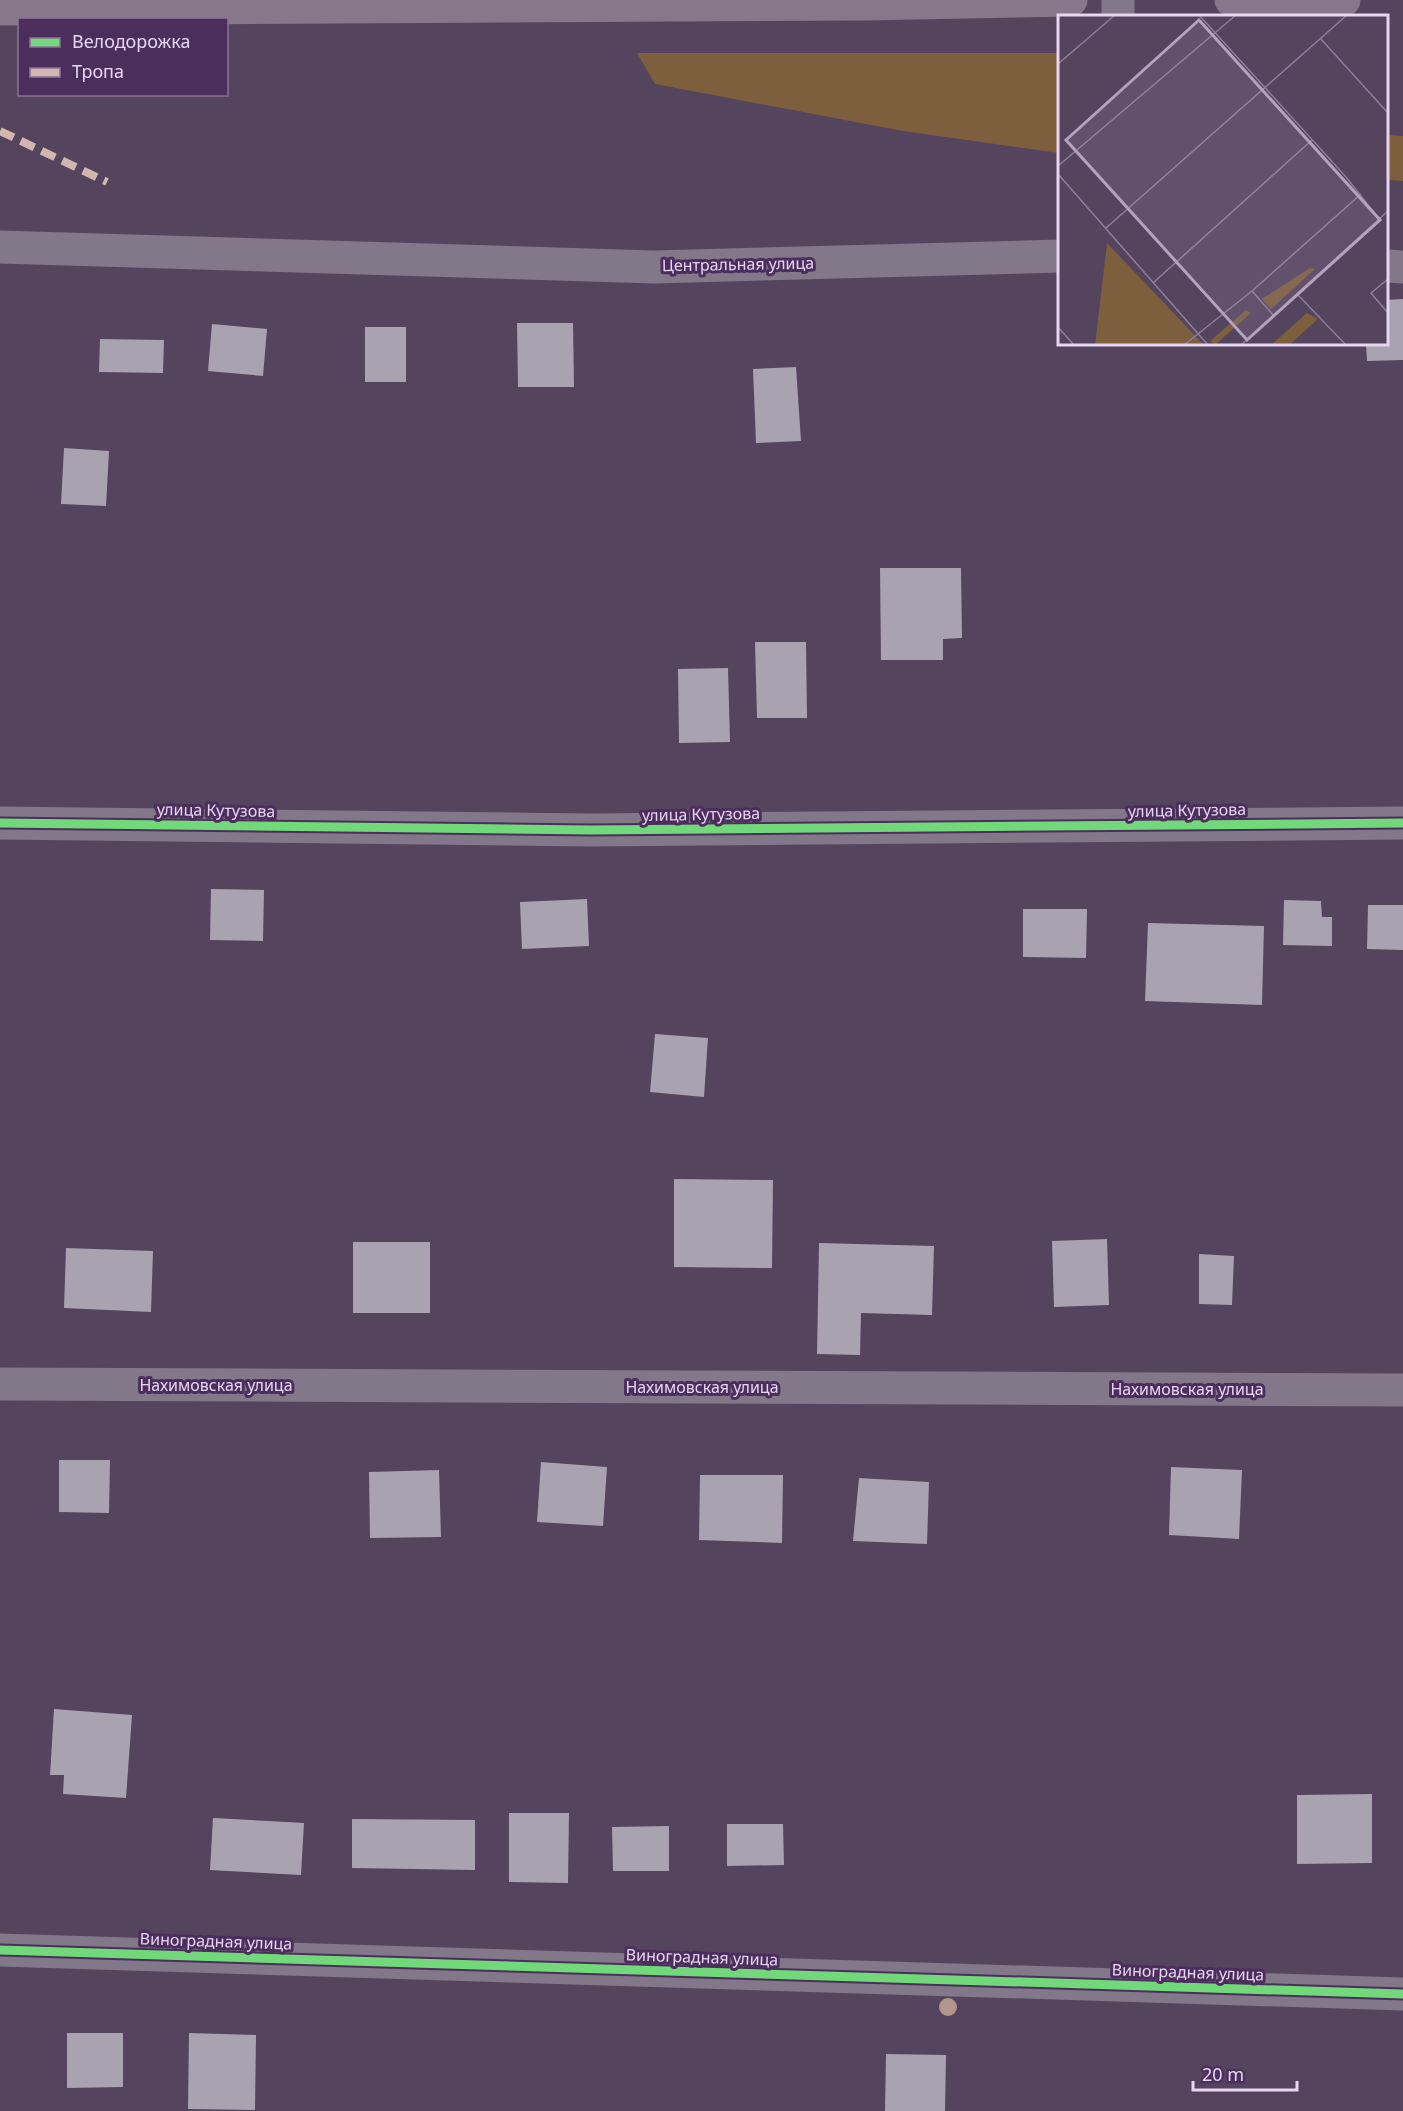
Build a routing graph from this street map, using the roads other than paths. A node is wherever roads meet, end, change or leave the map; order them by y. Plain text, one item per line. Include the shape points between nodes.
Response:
1 (1071, 0) edge
2 (1231, 0) edge
3 (1344, 0) edge
4 (866, 2) edge
5 (0, 9) edge
6 (0, 247) edge
7 (1058, 256) edge
8 (1388, 266) edge
9 (1403, 267) edge
10 (0, 823) edge
11 (1403, 823) edge
12 (0, 1384) edge
13 (1403, 1390) edge
14 (0, 1950) edge
15 (1403, 1994) edge

1 - 4 main road
2 - 3 main road
4 - 5 main road
6 - 7 street, Центральная улица via 654,267
8 - 9 street
10 - 11 street, улица Кутузова via 591,830
12 - 13 street, Нахимовская улица
14 - 15 street, Виноградная улица

